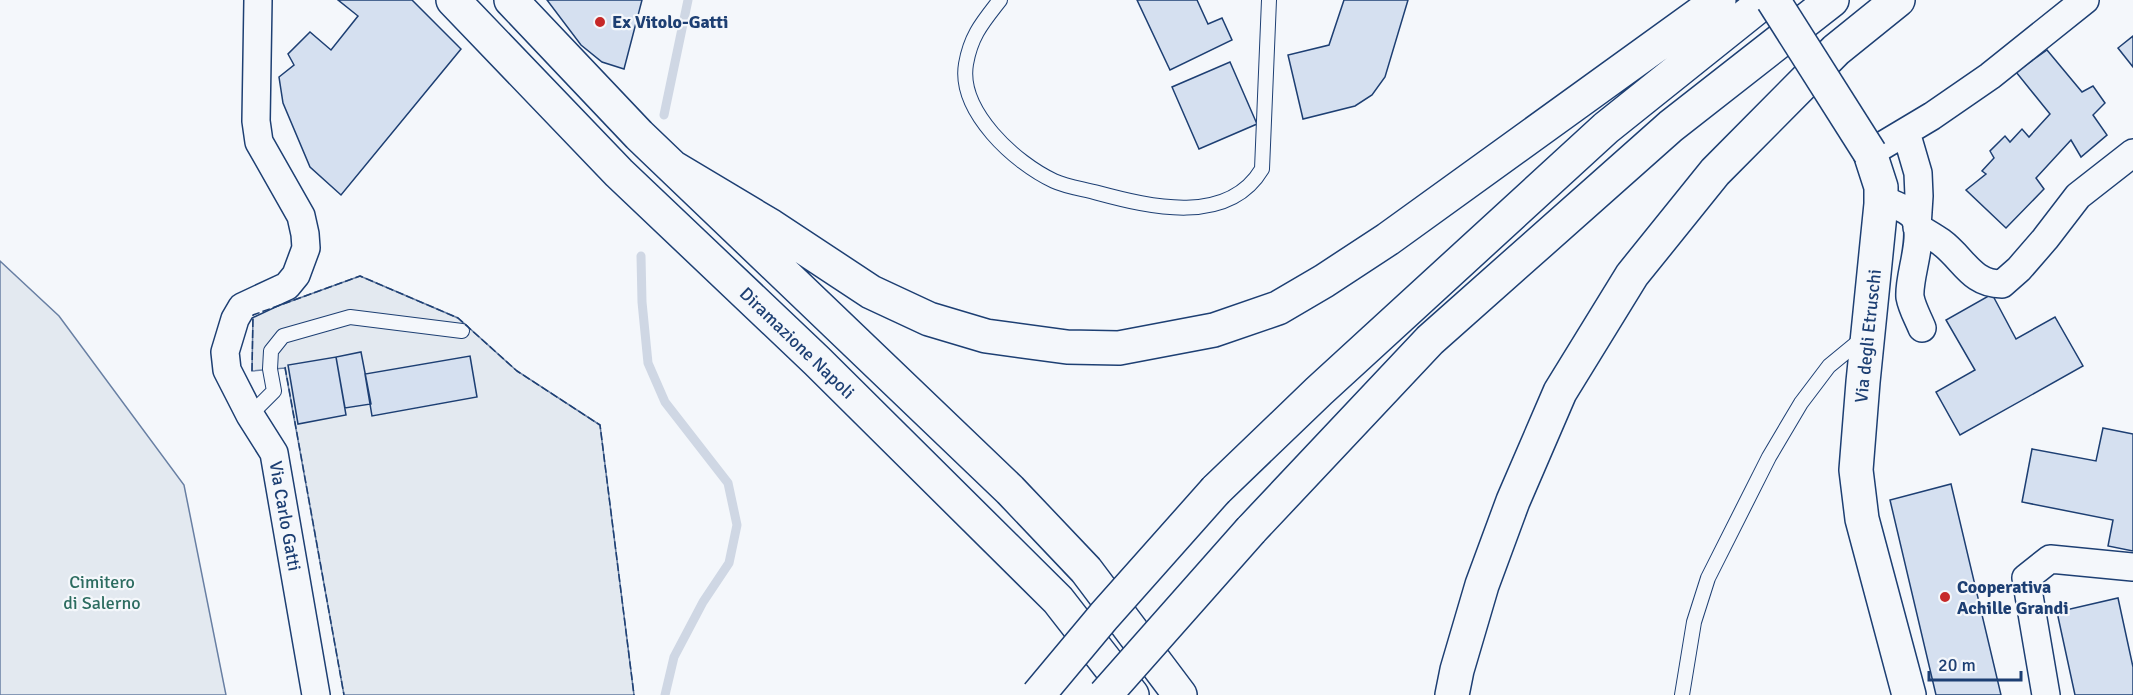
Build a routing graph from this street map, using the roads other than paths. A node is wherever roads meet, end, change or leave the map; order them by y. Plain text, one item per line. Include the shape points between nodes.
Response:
1 (258, 0) edge
2 (453, 0) edge
3 (511, 0) edge
4 (1000, 0) edge
5 (1269, 0) edge
6 (1719, 0) edge
7 (1766, 0) edge
8 (1773, 0) edge
9 (1832, 0) edge
10 (1899, 0) edge
11 (2085, 0) edge
12 (1906, 132) junction
13 (1870, 153) junction
14 (2133, 153) edge
15 (674, 168) junction
16 (1881, 198) junction
17 (1917, 227) junction
18 (1922, 328) dead end
19 (462, 331) dead end
20 (1868, 334) junction
21 (250, 415) junction
22 (2133, 567) edge
23 (316, 695) edge
24 (1038, 695) edge
25 (1104, 695) edge
26 (1132, 695) edge
27 (1180, 695) edge
28 (1452, 695) edge
29 (1682, 695) edge
30 (1909, 695) edge
31 (2046, 695) edge

1 - 21 street, Via Carlo Gatti via 259,142 301,216 306,248 296,275 287,286 242,307 236,319 225,352 227,370
2 - 26 main road, Diramazione Napoli via 619,173 825,369 1058,600
3 - 15 main road
4 - 5 lane via 975,32 966,65 969,94 985,126 1017,158 1054,182 1142,204 1193,208 1226,201 1245,189 1262,169
6 - 15 main road via 1388,238 1278,308 1214,330 1119,348 1067,347 986,336 929,319 871,292
7 - 24 main road, bridge via 1606,128 1216,489
8 - 13 main road, Via degli Etruschi, bridge
9 - 25 main road, bridge via 1671,126 1430,340 1251,530
10 - 28 main road via 1836,50 1715,172 1632,275 1560,392 1513,501 1482,585
11 - 12 street via 1990,76
12 - 13 street
12 - 17 street via 1918,173
13 - 16 main road, Via degli Etruschi
14 - 17 street via 2078,196 2045,239 2002,284 1981,280 1942,243
15 - 27 main road via 1010,490 1086,570
16 - 17 street via 1911,214
16 - 20 main road, Via degli Etruschi
17 - 18 street via 1910,295
19 - 21 lane via 350,317 283,336 271,351 274,391
20 - 29 lane via 1829,366 1768,457 1708,578 1694,622
20 - 30 main road, Via degli Etruschi via 1857,458 1858,494
21 - 23 street, Via Carlo Gatti via 274,453
22 - 31 street via 2050,559 2026,578

